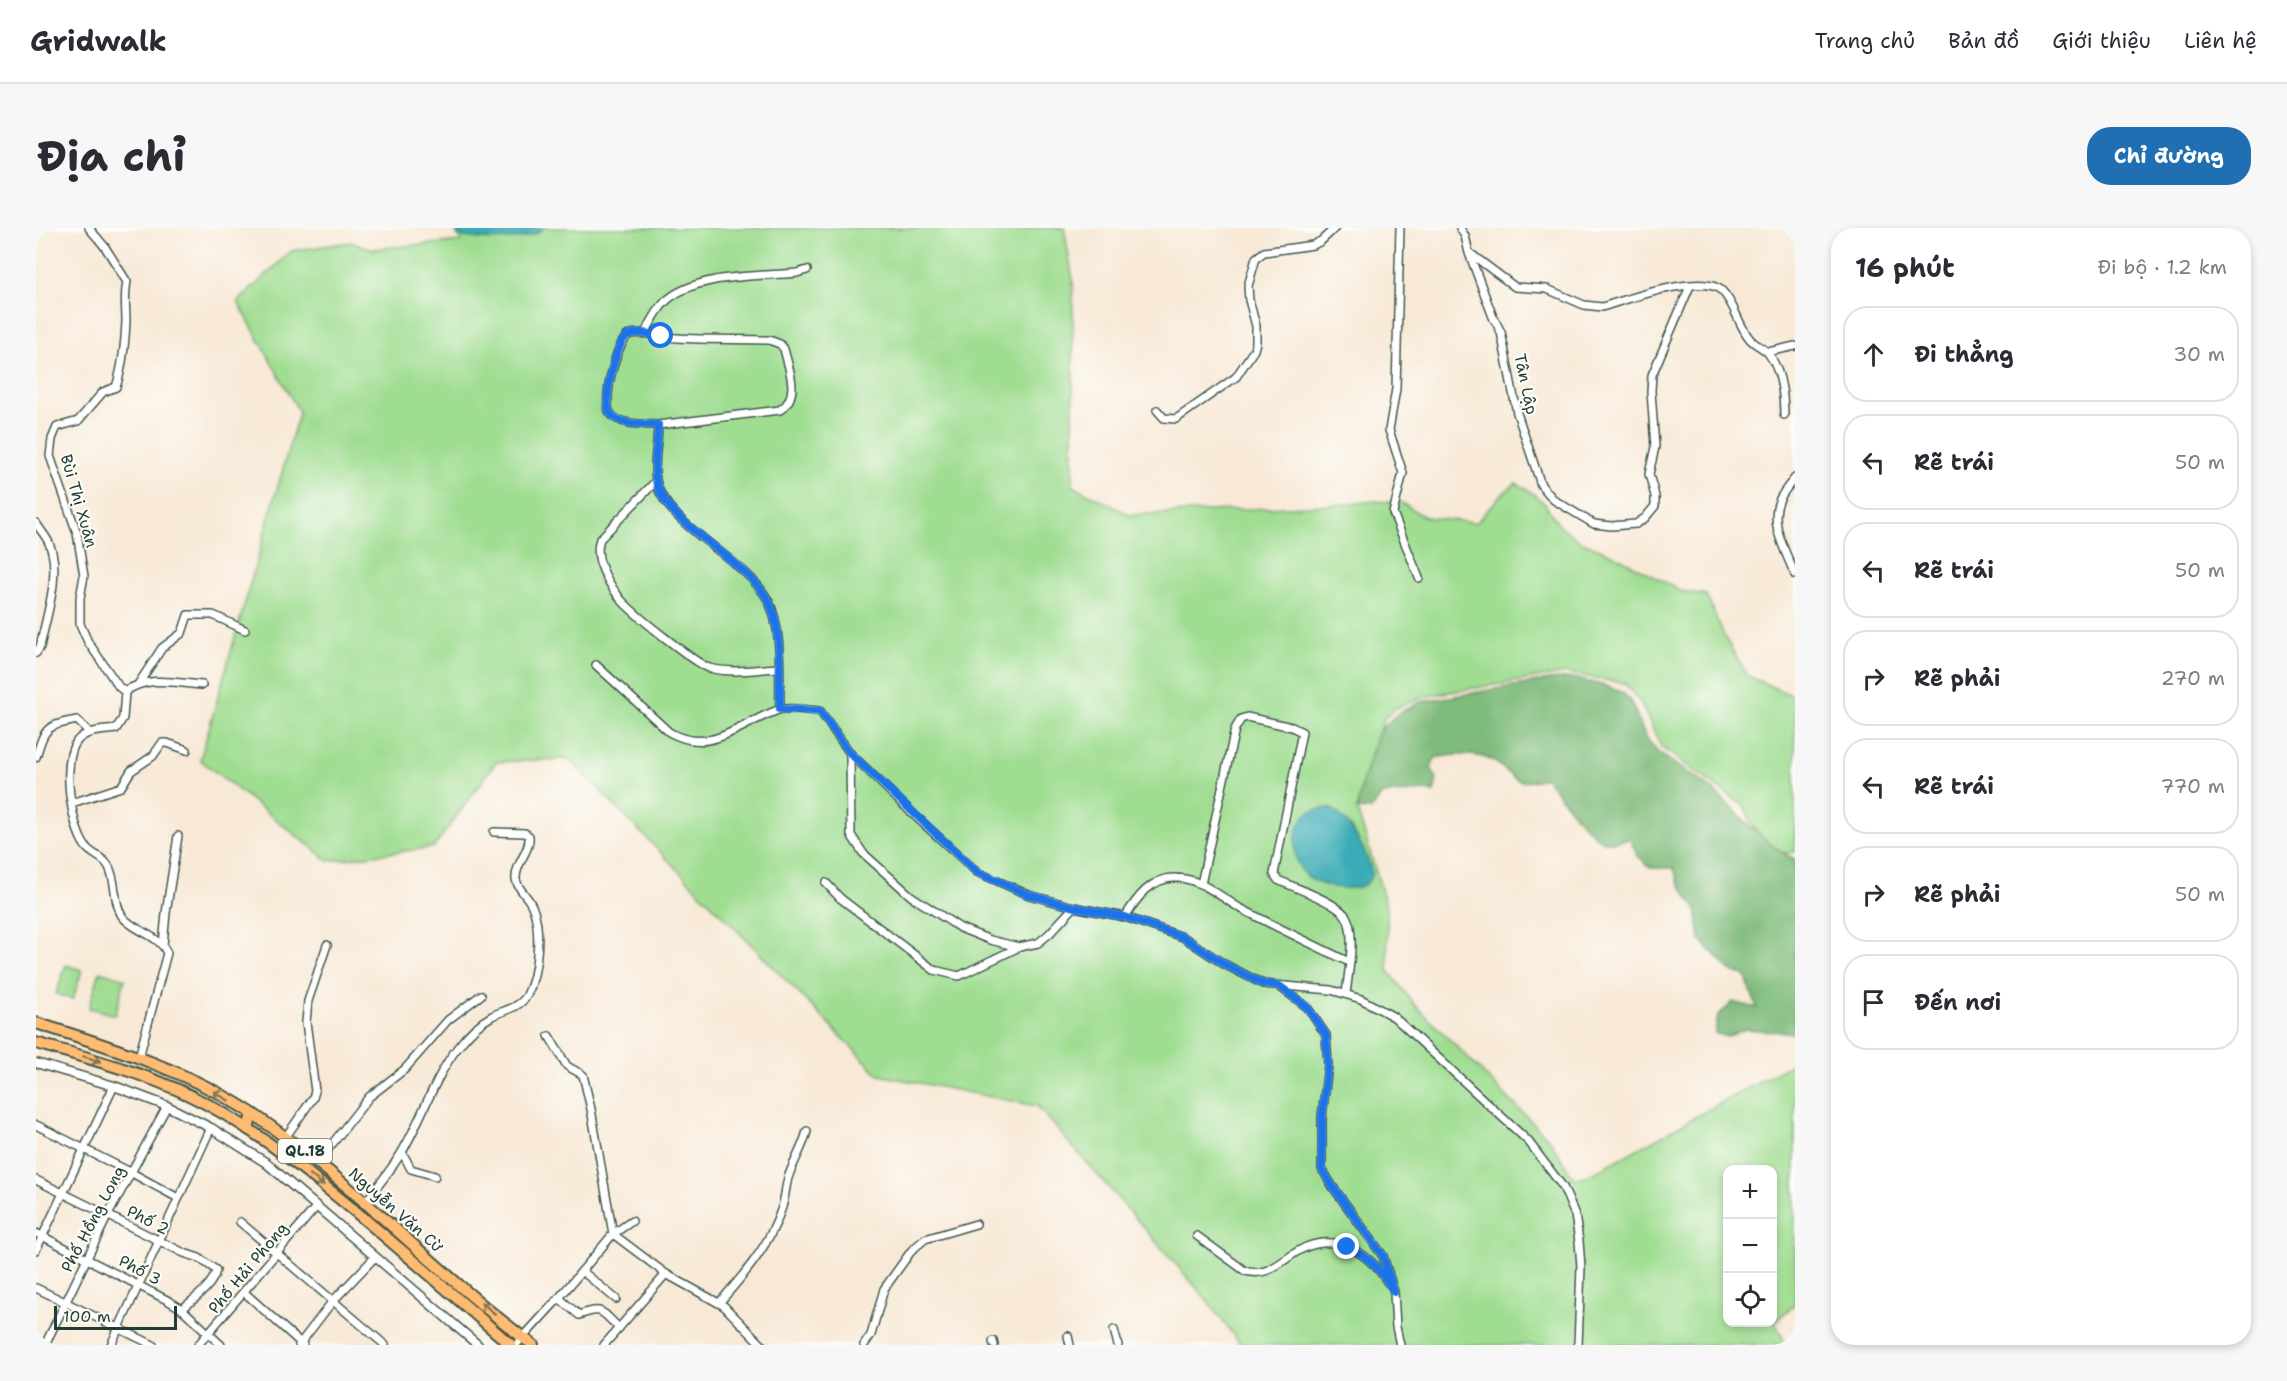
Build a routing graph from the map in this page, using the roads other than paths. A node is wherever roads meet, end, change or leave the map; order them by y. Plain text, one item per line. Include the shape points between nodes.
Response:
1 (89, 228) edge
2 (1335, 228) edge
3 (1400, 228) edge
4 (1460, 228) edge
5 (1469, 253) junction
6 (807, 270) dead end
7 (1690, 286) junction
8 (645, 333) junction
9 (1795, 346) edge
10 (1768, 352) junction
11 (1157, 410) dead end
12 (1784, 415) dead end
13 (658, 425) junction
14 (1795, 478) edge
15 (656, 481) junction
16 (36, 523) edge
17 (1795, 575) edge
18 (1419, 578) dead end
19 (245, 630) dead end
20 (36, 652) edge
21 (596, 665) dead end
22 (778, 668) junction
23 (139, 683) junction
24 (202, 685) dead end
25 (124, 692) junction
26 (780, 709) junction
27 (39, 733) edge
28 (90, 733) junction
29 (187, 750) dead end
30 (850, 753) junction
31 (36, 757) edge
32 (72, 803) junction
33 (494, 832) dead end
34 (178, 836) dead end
35 (825, 883) dead end
36 (1201, 884) junction
37 (1074, 907) junction
38 (1125, 917) junction
39 (163, 945) junction
40 (327, 945) dead end
41 (1019, 947) junction
42 (1349, 962) junction
43 (1278, 985) junction
44 (1346, 994) junction
45 (481, 995) dead end
46 (36, 1023) edge
47 (549, 1036) dead end
48 (36, 1043) edge
49 (139, 1057) junction
50 (36, 1063) edge
51 (114, 1086) junction
52 (167, 1106) junction
53 (252, 1114) junction
54 (36, 1125) edge
55 (211, 1128) junction
56 (248, 1128) junction
57 (807, 1131) dead end
58 (285, 1138) junction
59 (85, 1148) junction
60 (402, 1152) junction
61 (318, 1162) junction
62 (132, 1173) junction
63 (435, 1176) dead end
64 (36, 1180) edge
65 (64, 1192) junction
66 (178, 1198) junction
67 (364, 1204) junction
68 (316, 1207) junction
69 (108, 1215) junction
70 (632, 1221) dead end
71 (240, 1222) dead end
72 (976, 1224) dead end
73 (40, 1234) edge
74 (612, 1234) junction
75 (1197, 1236) dead end
76 (159, 1241) junction
77 (36, 1250) edge
78 (278, 1254) junction
79 (87, 1257) junction
80 (375, 1257) junction
81 (582, 1271) junction
82 (666, 1274) junction
83 (140, 1285) junction
84 (36, 1288) edge
85 (1394, 1292) junction
86 (245, 1293) junction
87 (559, 1298) junction
88 (616, 1299) dead end
89 (334, 1300) junction
90 (65, 1302) junction
91 (719, 1303) junction
92 (182, 1309) junction
93 (119, 1328) junction
94 (619, 1328) junction
95 (1114, 1330) dead end
96 (210, 1333) junction
97 (1068, 1336) dead end
98 (516, 1342) edge
99 (36, 1343) edge
100 (301, 1344) edge
101 (43, 1345) edge
102 (111, 1345) edge
103 (153, 1345) edge
104 (198, 1345) edge
105 (221, 1345) edge
106 (385, 1345) edge
107 (478, 1345) edge
108 (533, 1345) edge
109 (604, 1345) edge
110 (762, 1345) edge
111 (864, 1345) edge
112 (1070, 1345) edge
113 (1118, 1345) edge
114 (1400, 1345) edge
115 (1578, 1345) edge

1 - 25 street, Bùi Thị Xuân via 127,282 123,368 116,387 103,392 78,421 57,427 50,456 77,533 84,576 80,624 88,642
2 - 11 street via 1313,245 1264,252 1256,258 1248,280 1256,342 1241,371 1176,419 1164,418
3 - 18 street via 1396,389 1389,430 1403,473 1393,513
4 - 5 street, Tân Lập
5 - 7 street via 1515,287 1547,288 1593,307
5 - 7 street, Tân Lập via 1501,332 1517,413 1541,485 1554,500 1594,524 1636,524 1655,506 1649,474 1655,447 1652,375
6 - 8 street via 687,287 664,303
7 - 10 street via 1719,288 1749,338
8 - 13 street via 631,334 622,341 607,403 611,414 619,419
8 - 13 street via 676,338 775,341 784,349 793,389 792,398 780,410
9 - 10 street
10 - 12 street via 1784,396
13 - 15 street
14 - 17 street via 1779,500 1777,520
15 - 22 street via 670,507 745,572 769,601 775,619
15 - 22 street via 600,539 598,560 620,599 694,661 726,670
16 - 20 street via 49,543 54,578
19 - 23 street via 213,615 188,615 182,633 162,648
21 - 26 street via 669,732 682,739 710,741
22 - 26 street
23 - 24 street
23 - 25 street
25 - 28 street via 123,718 116,729
26 - 30 street via 820,711
27 - 28 street via 77,720
27 - 31 street
28 - 32 street via 76,741 71,758 68,778
29 - 32 street via 162,743 153,756 131,771 121,787
30 - 37 street via 977,872 1029,895
30 - 41 street via 850,835 863,853 911,896 960,928
32 - 39 street via 75,825 86,848 102,857 109,867 123,917
33 - 60 street via 525,832 529,836 516,879 535,914 533,978 523,1001 481,1024 459,1045
34 - 39 street
35 - 41 street via 934,970 959,976
36 - 38 street via 1176,878 1160,880 1135,900
36 - 42 street
36 - 42 street via 1235,729 1247,717 1292,726 1302,732 1274,874 1278,880 1345,914 1350,927
37 - 38 street
37 - 41 street via 1038,943
38 - 43 street via 1183,937 1263,984
39 - 49 street via 166,961
40 - 58 street via 308,1001 306,1022 315,1090
42 - 44 street
43 - 44 street
43 - 85 street via 1307,1007 1326,1035 1322,1169 1383,1256
44 - 115 street via 1394,1017 1528,1141 1563,1187 1575,1215 1580,1258
45 - 61 street via 448,1020 405,1069 369,1097
46 - 49 main road, Nguyễn Văn Cừ / QL.18
47 - 74 street via 567,1066 583,1075
48 -> 56 main road, Nguyễn Văn Cừ / QL.18 via 134,1072 192,1096
53 -> 49 main road, Nguyễn Văn Cừ / QL.18 via 192,1080
50 - 51 street
51 - 52 street
51 - 59 street
52 - 55 street
52 - 62 street, Phố Hồng Long
53 - 56 main road
53 - 58 main road, Nguyễn Văn Cừ / QL.18
54 - 59 street
55 - 66 street
55 - 68 street via 265,1162
56 -> 98 main road, Nguyễn Văn Cừ / QL.18
57 - 91 street via 767,1242
58 - 61 main road, Nguyễn Văn Cừ / QL.18
59 - 62 street
59 - 65 street
60 - 63 street via 411,1169
60 - 67 street
61 - 67 main road, Nguyễn Văn Cừ / QL.18
62 - 66 street
62 - 69 street, Phố Hồng Long
64 - 65 street, Phố 2
65 - 69 street, Phố 2
65 - 73 street
66 - 76 street
98 -> 67 main road, Nguyễn Văn Cừ / QL.18
68 - 78 street, Phố Hải Phong
68 - 80 street
69 - 76 street, Phố 2
69 - 79 street, Phố Hồng Long
70 - 74 street
71 - 78 street
72 - 111 street via 925,1239 912,1250 884,1289 874,1328
73 - 77 street
73 - 79 street, Phố 3
74 - 81 street
74 - 82 street
75 - 85 street via 1245,1271 1254,1273 1270,1270 1315,1245 1347,1247 1373,1262
76 - 83 street
76 - 92 street, Phố 2 via 206,1262 216,1272 199,1295
78 - 86 street, Phố Hải Phong
78 - 89 street
79 - 83 street, Phố 3
79 - 90 street, Phố Hồng Long
80 - 89 street
80 - 107 street
81 - 87 street
81 - 88 street
82 - 91 street
82 - 94 street
83 - 92 street, Phố 3
83 - 93 street
84 - 90 street
85 - 114 street
86 - 96 street, Phố Hải Phong
86 - 100 street
87 - 94 street via 579,1315 601,1311
87 - 98 street
89 - 100 street
89 - 106 street
90 - 93 street
90 - 101 street, Phố Hồng Long
91 - 110 street
92 - 96 street, Phố 3
93 - 102 street
93 - 103 street
94 - 109 street
95 - 113 street
96 - 104 street, Phố Hải Phong
96 - 105 street, Phố 3
97 - 112 street
98 - 108 main road, Nguyễn Văn Cừ / QL.18
99 - 101 street

